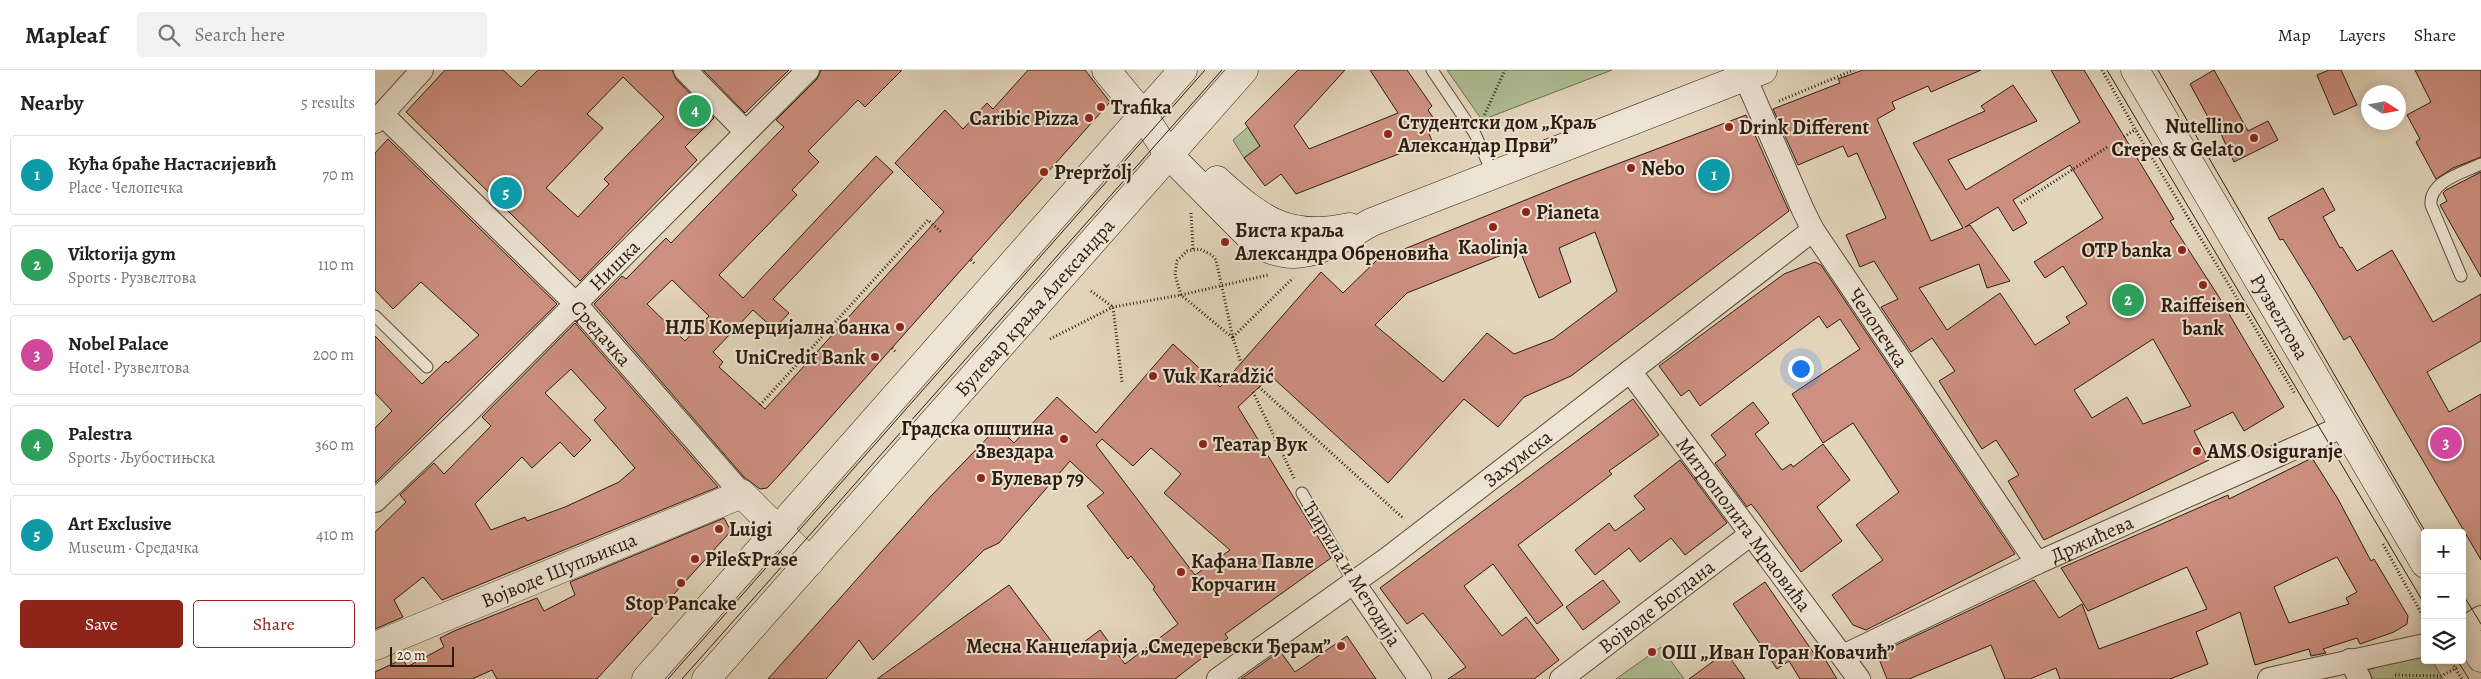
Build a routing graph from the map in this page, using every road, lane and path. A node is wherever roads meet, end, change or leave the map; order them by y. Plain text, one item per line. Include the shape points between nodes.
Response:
1 (422, 70) edge
2 (685, 70) edge
3 (808, 70) edge
4 (1106, 70) edge
5 (1183, 70) edge
6 (1244, 70) edge
7 (1432, 70) edge
8 (1505, 70) edge
9 (1854, 70) edge
10 (2102, 70) edge
11 (2135, 70) edge
12 (1754, 74) edge
13 (1776, 104) dead end
14 (1143, 115) junction
15 (378, 118) edge
16 (2136, 129) junction
17 (745, 132) junction
18 (1475, 134) junction
19 (2124, 137) dead end
20 (2109, 146) dead end
21 (1174, 149) junction
22 (2481, 164) edge
23 (1493, 174) junction
24 (2021, 203) dead end
25 (1191, 207) dead end
26 (1813, 230) junction
27 (941, 232) dead end
28 (1193, 249) junction
29 (971, 260) dead end
30 (976, 265) dead end
31 (1299, 272) dead end
32 (1272, 274) dead end
33 (2461, 276) dead end
34 (1221, 286) junction
35 (1091, 291) dead end
36 (1181, 295) junction
37 (575, 303) junction
38 (848, 307) junction
39 (1113, 307) junction
40 (853, 312) dead end
41 (375, 316) edge
42 (1233, 338) junction
43 (1050, 339) dead end
44 (892, 348) dead end
45 (897, 353) dead end
46 (1241, 363) dead end
47 (427, 367) dead end
48 (1630, 371) junction
49 (1121, 382) dead end
50 (1259, 388) dead end
51 (1253, 392) dead end
52 (2296, 397) dead end
53 (760, 405) dead end
54 (2344, 426) junction
55 (1301, 493) joint
56 (742, 494) junction
57 (375, 501) edge
58 (1404, 520) dead end
59 (776, 530) junction
60 (1751, 534) junction
61 (2379, 537) dead end
62 (2421, 557) edge
63 (810, 562) junction
64 (2037, 563) junction
65 (1353, 583) junction
66 (2424, 619) edge
67 (2467, 625) edge
68 (375, 646) edge
69 (2421, 646) edge
70 (1843, 656) junction
71 (2453, 664) edge
72 (2456, 668) junction
73 (2480, 668) edge
74 (2355, 670) edge
75 (2389, 675) dead end
76 (645, 679) edge
77 (705, 679) edge
78 (1218, 679) edge
79 (1420, 679) edge
80 (1561, 679) edge
81 (1859, 679) edge
82 (2269, 679) edge
83 (2462, 679) edge

1 - 15 street
2 - 17 street
3 - 17 street, Нишка
4 - 14 main road
5 - 14 main road
6 - 21 main road, Булевар краља Александра
7 - 18 lane
8 - 18 path
9 - 13 path
10 - 16 path
11 - 54 main road, Рузвелтова
12 - 23 main road
12 - 26 street, Челопечка
14 - 21 main road
14 - 59 main road
15 - 37 street, Средачка
16 - 19 path
16 - 52 path
17 - 37 street, Нишка
18 - 23 lane
20 - 24 path
21 - 23 main road via 1253,240 1264,248 1293,255 1317,251 1372,222
21 - 63 main road, Булевар краља Александра
22 - 33 lane via 2436,187 2431,198 2431,205
25 - 28 path
26 - 48 street, Захумска
26 - 64 street, Челопечка
27 - 38 path via 928,220
28 - 34 path via 1206,251 1216,260
28 - 36 path via 1181,256 1175,268
29 - 30 path
31 - 42 path
32 - 34 path
34 - 36 path
34 - 42 path
35 - 39 path
36 - 39 path
36 - 42 path
37 - 56 street, Средачка
37 - 57 street, Нишка
38 - 40 path
38 - 53 path
39 - 43 path
39 - 49 path
41 - 47 lane
42 - 46 path
44 - 45 path
48 - 60 street, Митрополита Мраовића
48 - 65 street, Захумска
50 - 58 path
51 - 55 path
54 - 62 main road, Рузвелтова
54 - 64 street, Држићева
55 - 65 lane, Ћирила и Методија
56 - 59 main road, Средачка
56 - 68 main road, Војводе Шупљикца
59 - 63 main road, Средачка
59 - 76 main road
60 - 70 street, Митрополита Мраовића
60 - 80 street, Војводе Богдана
61 - 66 path
63 - 77 main road, Булевар краља Александра
64 - 70 street, Држићева
65 - 78 street, Захумска
65 - 79 street, Ћирила и Методија
67 - 73 main road
69 - 74 street
70 - 81 street, Митрополита Мраовића
71 - 72 path
72 - 73 path
72 - 75 path via 2441,676
72 - 83 path
74 - 82 street

